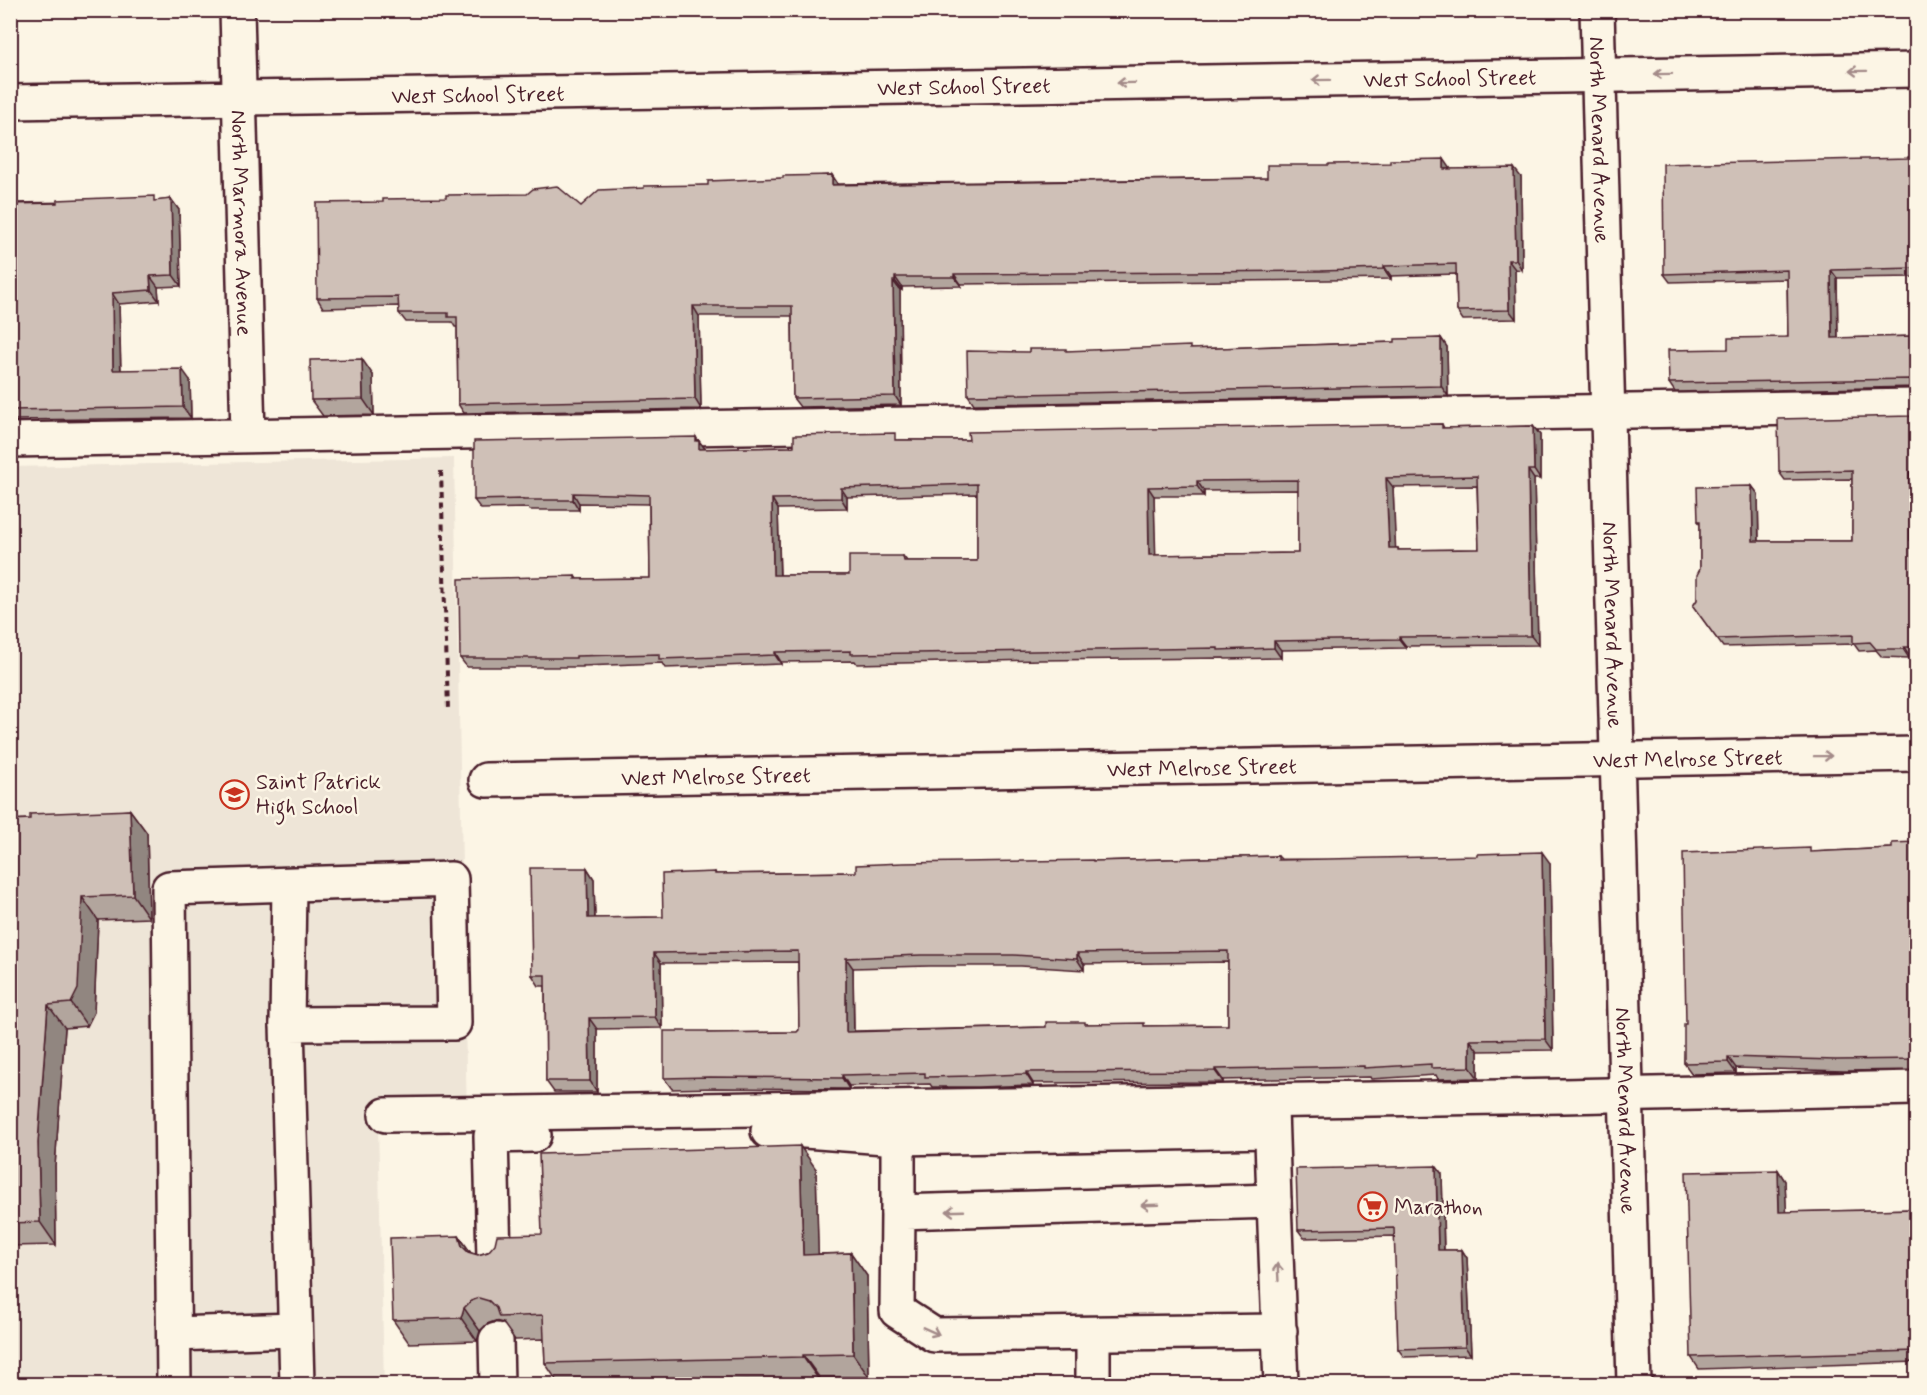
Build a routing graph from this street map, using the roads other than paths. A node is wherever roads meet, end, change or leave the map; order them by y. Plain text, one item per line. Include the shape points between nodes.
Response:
1 (237, 10) edge
2 (1597, 10) edge
3 (1917, 70) edge
4 (1598, 75) junction
5 (239, 98) junction
6 (10, 102) edge
7 (1917, 406) edge
8 (1608, 412) junction
9 (248, 435) junction
10 (10, 440) edge
11 (1917, 754) edge
12 (1617, 760) junction
13 (486, 780) dead end
14 (289, 885) junction
15 (287, 1024) junction
16 (1917, 1088) edge
17 (1626, 1095) junction
18 (386, 1115) dead end
19 (1271, 1116) junction
20 (898, 1138) junction
21 (1274, 1201) junction
22 (898, 1212) junction
23 (494, 1258) edge
24 (296, 1330) junction
25 (1280, 1331) junction
26 (174, 1334) junction
27 (1093, 1334) junction
28 (496, 1340) edge
29 (174, 1384) edge
30 (297, 1384) edge
31 (497, 1384) edge
32 (1093, 1384) edge
33 (1281, 1384) edge
34 (1634, 1384) edge

1 - 5 street, North Marmora Avenue
2 - 4 street, North Menard Avenue
3 -> 4 street, West School Street
4 -> 5 street, West School Street
4 - 8 street, North Menard Avenue
5 - 6 street, West School Street
5 - 9 street, North Marmora Avenue
7 - 8 street
8 - 9 street
8 - 12 street, North Menard Avenue
9 - 10 street
12 -> 11 street, West Melrose Street
12 - 13 street, West Melrose Street
12 - 17 street, North Menard Avenue
14 - 15 street
14 - 15 street via 452,879 454,1023
14 - 26 street via 169,888
15 - 24 street
16 - 17 street
17 - 19 street
17 - 34 street, North Menard Avenue
18 - 19 street
19 - 20 street
19 - 21 street
20 - 22 street
20 - 23 street via 805,1131 491,1136
21 -> 22 street
25 -> 21 street
22 -> 27 street via 897,1311 934,1335
24 - 26 street
24 - 30 street
25 - 27 street
25 - 33 street
26 - 29 street
27 - 32 street
28 - 31 street

